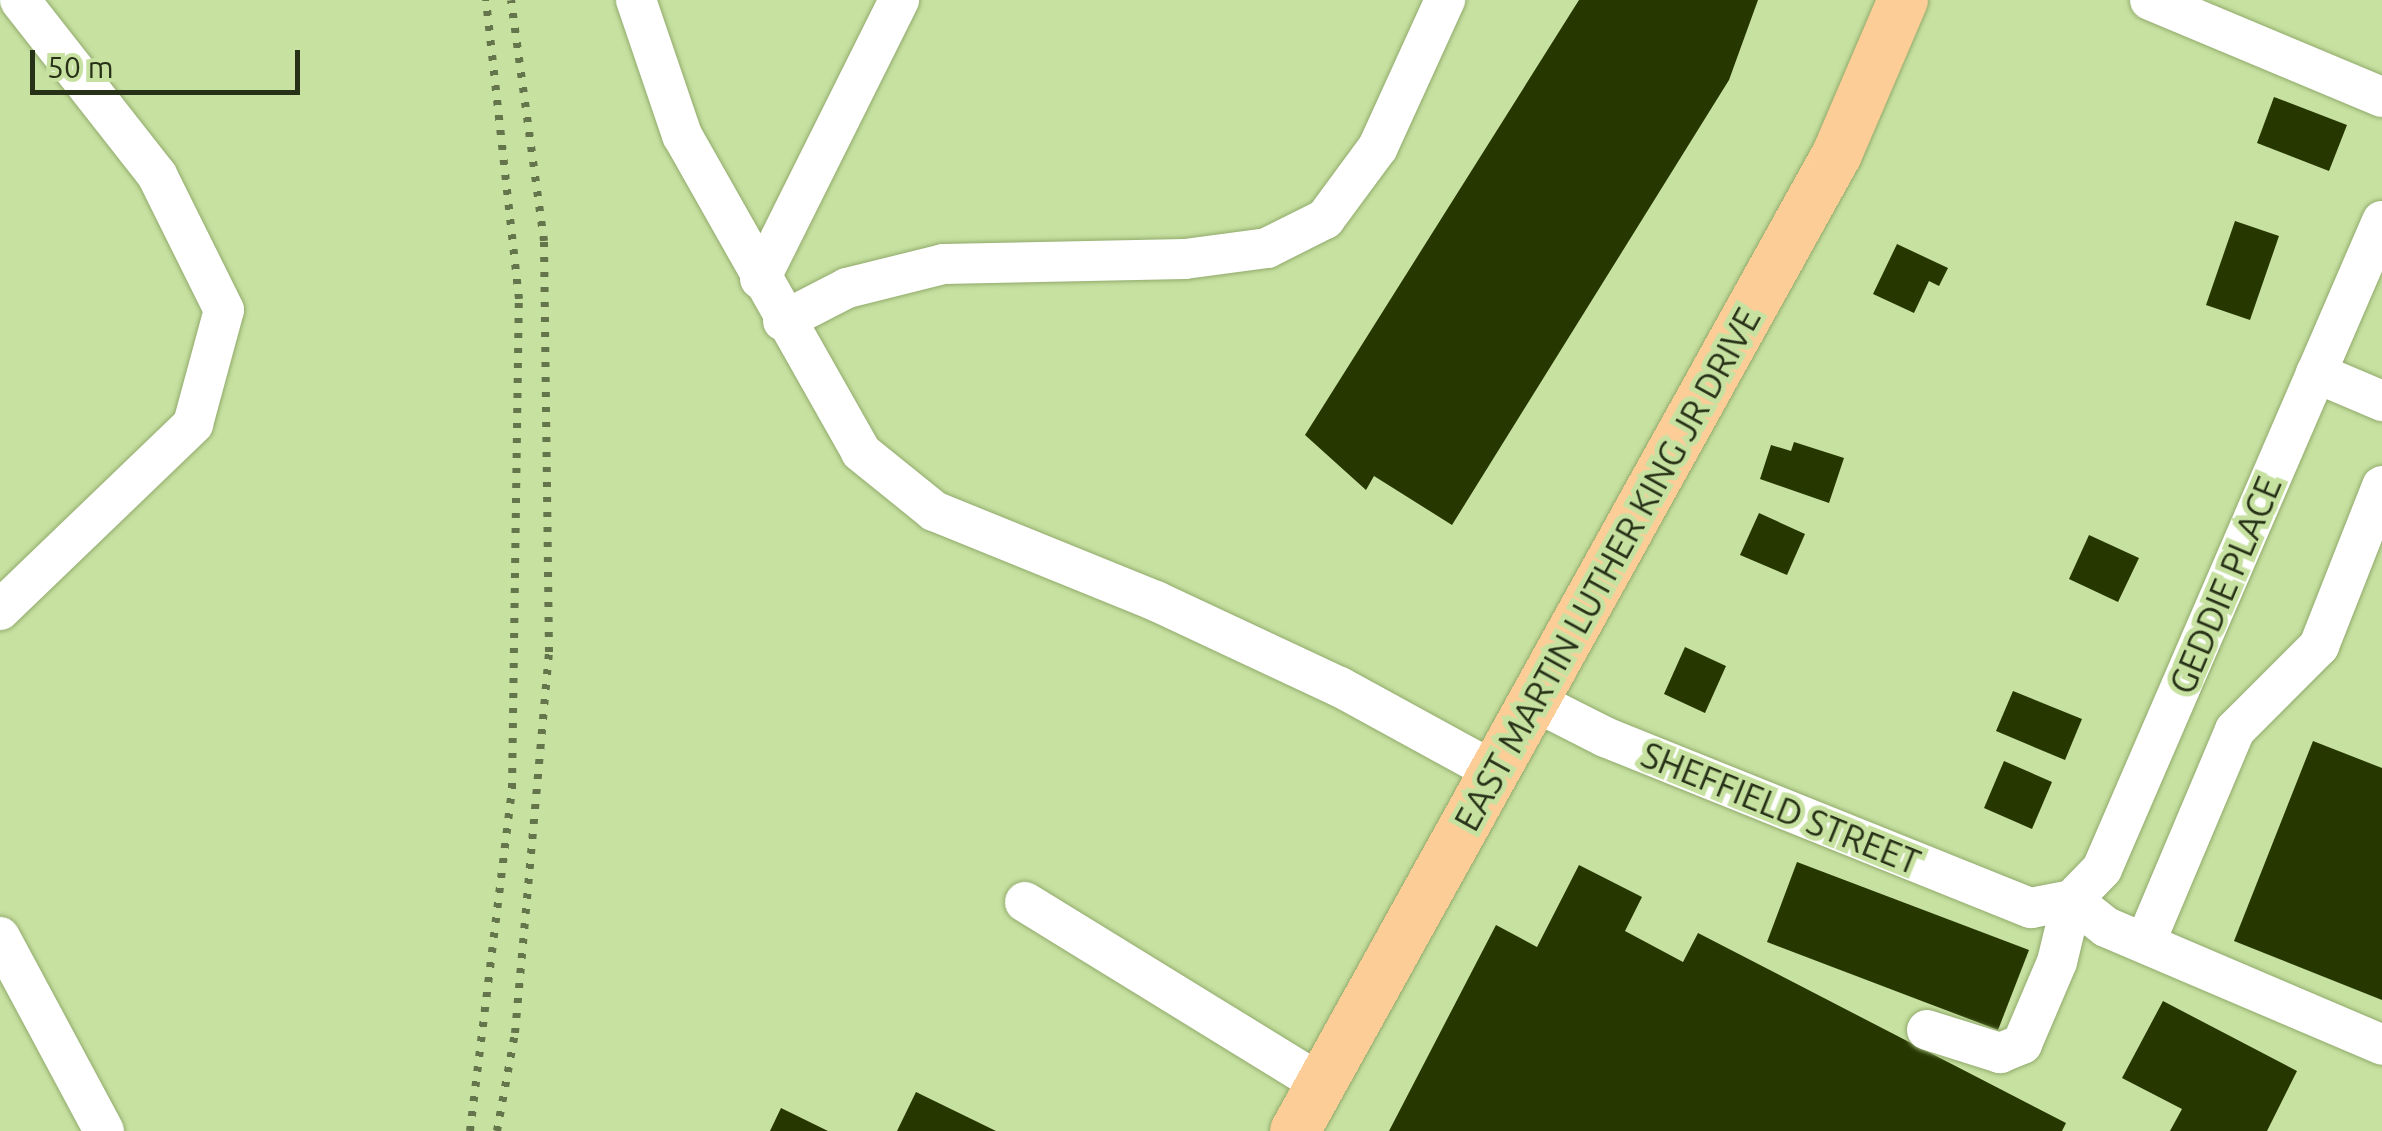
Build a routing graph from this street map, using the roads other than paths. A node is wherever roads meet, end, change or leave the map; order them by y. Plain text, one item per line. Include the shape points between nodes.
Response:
1 (20, 0) edge
2 (636, 0) edge
3 (670, 0) edge
4 (899, 0) edge
5 (1445, 0) edge
6 (1904, 0) edge
7 (2150, 0) edge
8 (661, 72) junction
9 (2382, 96) edge
10 (2382, 221) edge
11 (760, 279) junction
12 (783, 321) junction
13 (2316, 373) junction
14 (2382, 401) edge
15 (2382, 486) edge
16 (0, 610) edge
17 (1534, 701) junction
18 (1495, 772) junction
19 (2072, 900) junction
20 (1025, 902) dead end
21 (0, 936) edge
22 (2146, 944) junction
23 (1928, 1030) dead end
24 (2382, 1045) edge
25 (1321, 1084) junction
26 (104, 1131) edge
27 (1294, 1131) edge

1 - 16 street via 157,174 224,310 193,424
2 - 8 street
3 - 8 street
4 - 11 street
5 - 12 street via 1378,147 1326,219 1281,241 1185,258 943,264 847,288
6 - 17 main road, EAST MARTIN LUTHER KING JR DRIVE via 1837,154
7 - 9 street
8 - 11 street via 682,135
10 - 13 street, GEDDIE PLACE
11 - 12 street
12 - 18 street via 861,452 934,510 1156,601 1340,688
13 - 14 street
13 - 19 street, GEDDIE PLACE via 2102,868
15 - 22 street via 2319,646 2235,730
17 - 18 main road, EAST MARTIN LUTHER KING JR DRIVE
17 - 19 street, SHEFFIELD STREET via 1605,737 2031,908
18 - 25 main road, EAST MARTIN LUTHER KING JR DRIVE
19 - 22 street via 2106,927
19 - 23 street via 2057,962 2022,1044 2000,1053
20 - 25 street
21 - 26 street
22 - 24 street
25 - 27 main road, EAST MARTIN LUTHER KING JR DRIVE

